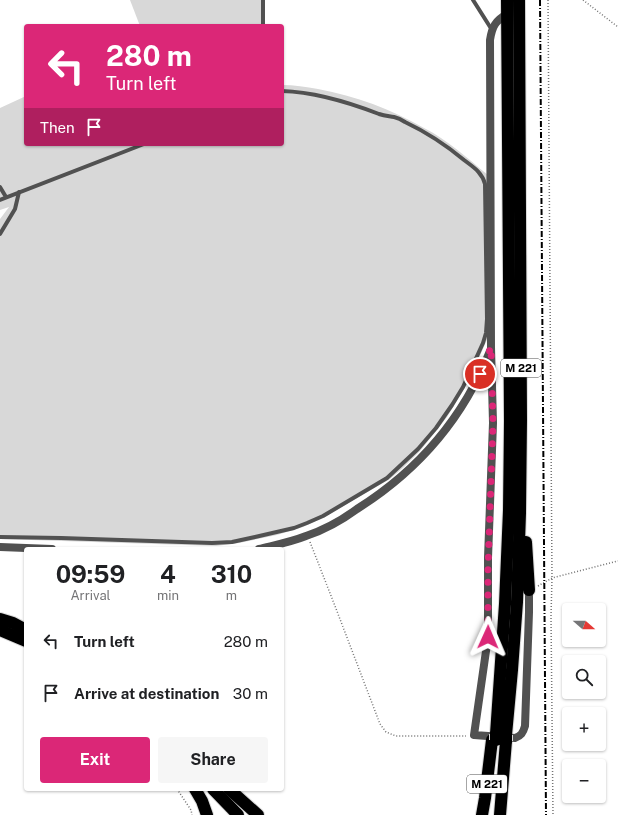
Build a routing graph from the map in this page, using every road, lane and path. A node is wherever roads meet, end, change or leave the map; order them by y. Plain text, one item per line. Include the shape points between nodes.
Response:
1 (263, 0) edge
2 (473, 0) edge
3 (507, 0) edge
4 (519, 0) edge
5 (548, 0) edge
6 (583, 0) edge
7 (507, 14) junction
8 (263, 24) edge
9 (618, 27) edge
10 (492, 30) junction
11 (284, 91) edge
12 (139, 146) edge
13 (0, 188) edge
14 (19, 192) junction
15 (6, 198) junction
16 (0, 200) edge
17 (0, 234) edge
18 (491, 347) junction
19 (522, 420) junction
20 (307, 536) junction
21 (0, 537) edge
22 (0, 547) edge
23 (268, 547) edge
24 (24, 548) edge
25 (618, 561) edge
26 (552, 578) junction
27 (529, 590) junction
28 (0, 619) edge
29 (24, 629) edge
30 (0, 630) edge
31 (24, 640) edge
32 (474, 736) junction
33 (498, 737) junction
34 (503, 769) junction
35 (178, 791) edge
36 (196, 791) edge
37 (215, 791) edge
38 (231, 791) edge
39 (231, 791) edge
40 (192, 815) edge
41 (207, 815) edge
42 (238, 815) edge
43 (253, 815) edge
44 (258, 815) edge
45 (482, 815) edge
46 (487, 815) edge
47 (496, 815) edge
48 (500, 815) edge
49 (553, 815) edge

1 - 8 lane
2 - 10 lane
3 - 7 highway, M 221
4 - 19 highway, M 221
5 - 26 path
6 - 9 path
7 - 10 street via 496,22
7 - 33 highway, M 221 via 509,510
10 - 18 street
11 - 21 lane via 334,99 394,117 451,149 484,179 486,333 473,366 452,405 418,449 388,478 323,516 294,528 232,542 212,543
12 - 14 lane
13 - 15 lane
14 - 15 lane
14 - 17 lane via 15,209
15 - 16 lane
18 - 20 street via 476,382 456,415 421,459 366,504
18 - 32 street via 493,423 488,624
19 - 27 highway
19 - 33 highway, M 221 via 517,602 512,670
20 - 23 street
20 - 32 path via 380,724 386,732 396,736
22 - 24 street
25 - 26 path
26 - 27 path
26 - 49 path
27 - 32 street via 524,731 515,738
28 - 29 highway
30 - 31 highway
33 - 34 highway, M 221
33 - 45 highway, M 221
33 - 46 highway, M 221
34 - 47 highway, M 221
34 - 48 highway, M 221
35 - 40 path
36 - 41 highway
37 - 42 highway
38 - 43 highway
39 - 44 highway

